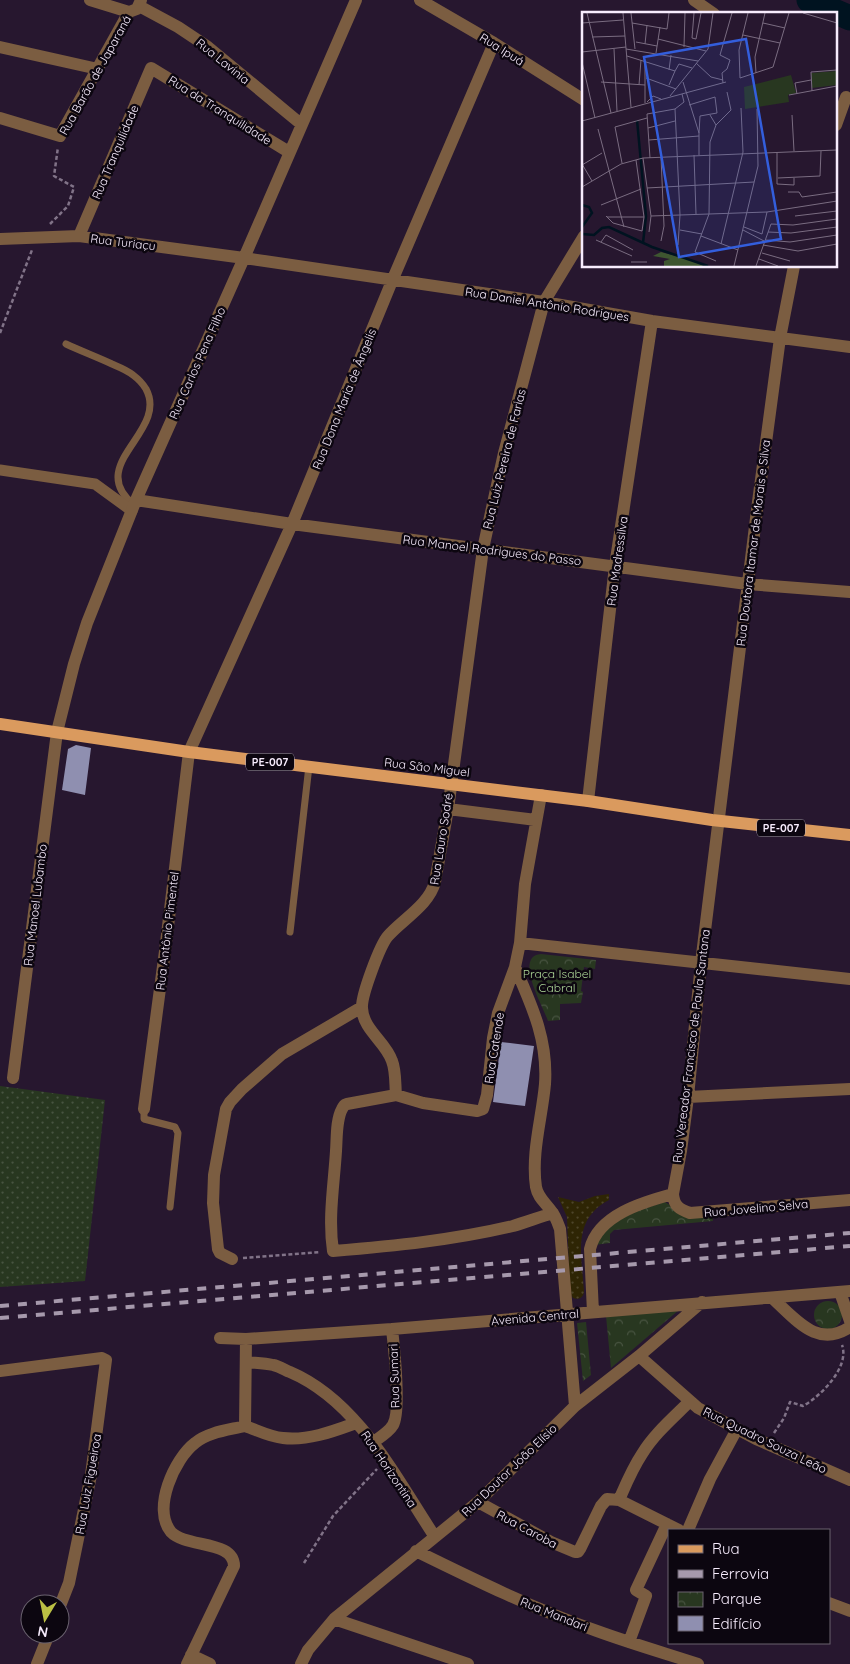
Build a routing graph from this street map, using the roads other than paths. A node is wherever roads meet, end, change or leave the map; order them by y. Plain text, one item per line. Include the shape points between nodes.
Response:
1 (90, 0) edge
2 (356, 0) edge
3 (420, 0) edge
4 (694, 0) edge
5 (136, 6) edge
6 (711, 12) edge
7 (494, 43) junction
8 (0, 47) edge
9 (151, 68) joint
10 (98, 69) junction
11 (846, 97) dead end
12 (582, 99) edge
13 (0, 118) edge
14 (838, 119) edge
15 (301, 124) junction
16 (289, 152) junction
17 (79, 236) junction
18 (0, 239) edge
19 (582, 239) edge
20 (244, 258) junction
21 (794, 268) edge
22 (392, 281) junction
23 (544, 302) junction
24 (652, 321) junction
25 (780, 338) junction
26 (66, 344) dead end
27 (850, 347) edge
28 (0, 470) edge
29 (134, 505) junction
30 (292, 524) junction
31 (483, 549) junction
32 (615, 566) junction
33 (747, 584) junction
34 (850, 592) edge
35 (0, 724) edge
36 (57, 732) junction
37 (189, 752) junction
38 (309, 766) junction
39 (450, 784) junction
40 (541, 795) junction
41 (588, 801) junction
42 (448, 809) junction
43 (536, 820) junction
44 (718, 821) junction
45 (850, 835) edge
46 (290, 932) dead end
47 (520, 943) junction
48 (701, 963) junction
49 (515, 967) junction
50 (850, 978) edge
51 (362, 1007) junction
52 (13, 1078) dead end
53 (850, 1089) edge
54 (396, 1095) junction
55 (688, 1097) junction
56 (144, 1110) joint
57 (673, 1194) junction
58 (850, 1200) edge
59 (170, 1207) dead end
60 (553, 1213) junction
61 (232, 1258) road end
62 (845, 1291) edge
63 (772, 1298) junction
64 (702, 1302) junction
65 (593, 1312) junction
66 (567, 1314) junction
67 (850, 1321) edge
68 (850, 1327) edge
69 (392, 1329) junction
70 (220, 1338) dead end
71 (246, 1339) junction
72 (639, 1356) junction
73 (246, 1362) junction
74 (0, 1371) edge
75 (690, 1401) junction
76 (575, 1406) junction
77 (356, 1423) junction
78 (245, 1426) junction
79 (737, 1429) junction
80 (372, 1443) junction
81 (850, 1480) edge
82 (616, 1500) junction
83 (478, 1502) junction
84 (667, 1524) junction
85 (677, 1529) edge
86 (688, 1529) edge
87 (434, 1537) junction
88 (416, 1551) junction
89 (65, 1594) edge
90 (830, 1603) edge
91 (850, 1607) edge
92 (334, 1619) junction
93 (629, 1642) junction
94 (45, 1644) edge
95 (189, 1660) edge
96 (37, 1664) edge
97 (210, 1664) edge
98 (302, 1664) edge
99 (468, 1664) edge
100 (698, 1664) edge

1 - 5 street, Rua Lavinia
2 - 15 street, Rua Carlos Pena Filho
3 - 7 street, Rua Ipuá
4 - 6 street
5 - 10 street, Rua Barão de Japaraná
5 - 15 street, Rua Lavinia via 178,27 208,47
7 - 12 street, Rua Ipuá
7 - 22 street, Rua Dona Maria de Ângelis
8 - 10 street
9 - 16 street, Rua da Tranquilidade
9 - 17 street, Rua Tranquilidade
10 - 13 street, Rua Barão de Japaraná via 60,136
11 - 14 street
15 - 16 street, Rua Carlos Pena Filho
16 - 20 street, Rua Carlos Pena Filho
17 - 18 street, Rua Turiaçu
17 - 20 street, Rua Turiaçu
19 - 23 street, Rua Luiz Pereira de Farias
20 - 22 street, Rua Daniel Antônio Rodrigues
20 - 29 street, Rua Carlos Pena Filho
21 - 25 street, Rua Doutora Itamar de Morais e Silva
22 - 23 street, Rua Daniel Antônio Rodrigues
22 - 30 street, Rua Dona Maria de Ângelis
23 - 24 street, Rua Daniel Antônio Rodrigues
23 - 31 street, Rua Luiz Pereira de Farias via 504,453
24 - 25 street, Rua Daniel Antônio Rodrigues
24 - 32 street, Rua Madressilva
25 - 27 street, Rua Daniel Antônio Rodrigues
25 - 33 street, Rua Doutora Itamar de Morais e Silva
26 - 29 lane via 131,373 146,388 150,404 148,418 117,471 123,497
28 - 29 street, Rua Manoel Rodrigues do Passo via 95,484
29 - 30 street, Rua Manoel Rodrigues do Passo
29 - 36 street, Rua Carlos Pena Filho via 74,664
30 - 31 street, Rua Manoel Rodrigues do Passo
30 - 37 street, Rua Dona Maria de Ângelis
31 - 32 street, Rua Manoel Rodrigues do Passo
31 - 39 street, Rua Luiz Pereira de Farias
32 - 33 street, Rua Manoel Rodrigues do Passo
32 - 41 street, Rua Madressilva
33 - 34 street, Rua Manoel Rodrigues do Passo
33 - 44 street, Rua Doutora Itamar de Morais e Silva
35 - 36 main road, Rua São Miguel / PE-007
36 - 37 main road, Rua São Miguel / PE-007
36 - 52 street, Rua Manoel Lubambo
37 - 38 main road, Rua São Miguel / PE-007
37 - 56 street, Rua Antônio Pimentel
38 - 39 main road, Rua São Miguel / PE-007
38 - 46 lane
39 - 40 main road, Rua São Miguel / PE-007
39 - 42 street, Rua Lauro Sodré
40 - 41 main road, Rua São Miguel / PE-007
40 - 43 street, Rua Catende
41 - 44 main road, Rua São Miguel / PE-007
42 - 43 street
42 - 51 street, Rua Lauro Sodré via 433,890 386,938 374,962
43 - 47 street, Rua Catende via 525,884
44 - 45 main road, Rua São Miguel / PE-007
44 - 48 street, Rua Vereador Francisco de Paula Santana
47 - 48 street
47 - 49 street, Rua Catende
48 - 50 street
48 - 55 street, Rua Vereador Francisco de Paula Santana
49 - 54 street, Rua Catende via 496,1022 483,1109 423,1103
49 - 60 street via 541,1031 545,1053 536,1178 539,1196
51 - 54 street via 372,1033 392,1060
51 - 61 street via 282,1054 242,1089 226,1109 212,1203 220,1253
53 - 55 street
54 - 60 street via 347,1104 341,1110 332,1214 333,1251 461,1237
55 - 57 street, Rua Vereador Francisco de Paula Santana
56 - 59 lane via 144,1119 175,1128 178,1133
57 - 58 street, Rua Jovelino Selva via 677,1207 699,1214
57 - 65 street via 633,1207 614,1218 592,1240
60 - 66 street via 560,1229
62 - 63 street, Avenida Central
62 - 67 street
63 - 64 street, Avenida Central
63 - 68 street via 809,1329 825,1336
64 - 65 street, Avenida Central
64 - 72 street, Rua Doutor João Elísio
65 - 66 street, Avenida Central
66 - 69 street, Avenida Central
66 - 76 street
69 - 71 street, Avenida Central
69 - 80 street, Rua Sumari via 396,1417 393,1426
70 - 71 street, Avenida Central
71 - 73 street
72 - 75 street, Rua Quadro Souza Leão
72 - 76 street, Rua Doutor João Elísio
73 - 77 street via 273,1365 300,1376 326,1393
73 - 78 street
74 - 89 street, Rua Luiz Figueiroa via 106,1360 91,1475
75 - 79 street, Rua Quadro Souza Leão
75 - 82 street via 642,1453
76 - 83 street, Rua Doutor João Elísio
77 - 78 street, Rua Horizontina via 308,1437 283,1438
77 - 80 street, Rua Horizontina
78 - 95 street via 193,1444 167,1484 164,1514 170,1530 188,1540 230,1553 234,1559 234,1566
79 - 81 street, Rua Quadro Souza Leão
79 - 86 street
80 - 87 street, Rua Horizontina
82 - 83 street, Rua Caroba via 606,1499 578,1552 551,1542
82 - 84 street
83 - 87 street, Rua Doutor João Elísio
84 - 85 street
84 - 93 street via 636,1590 646,1596
87 - 88 street, Rua Doutor João Elísio
88 - 92 street, Rua Doutor João Elísio
88 - 93 street, Rua Mandari via 503,1593
90 - 91 street
92 - 98 street, Rua Doutor João Elísio via 308,1650
92 - 99 street
93 - 100 street, Rua Mandari
94 - 96 street
95 - 97 street

